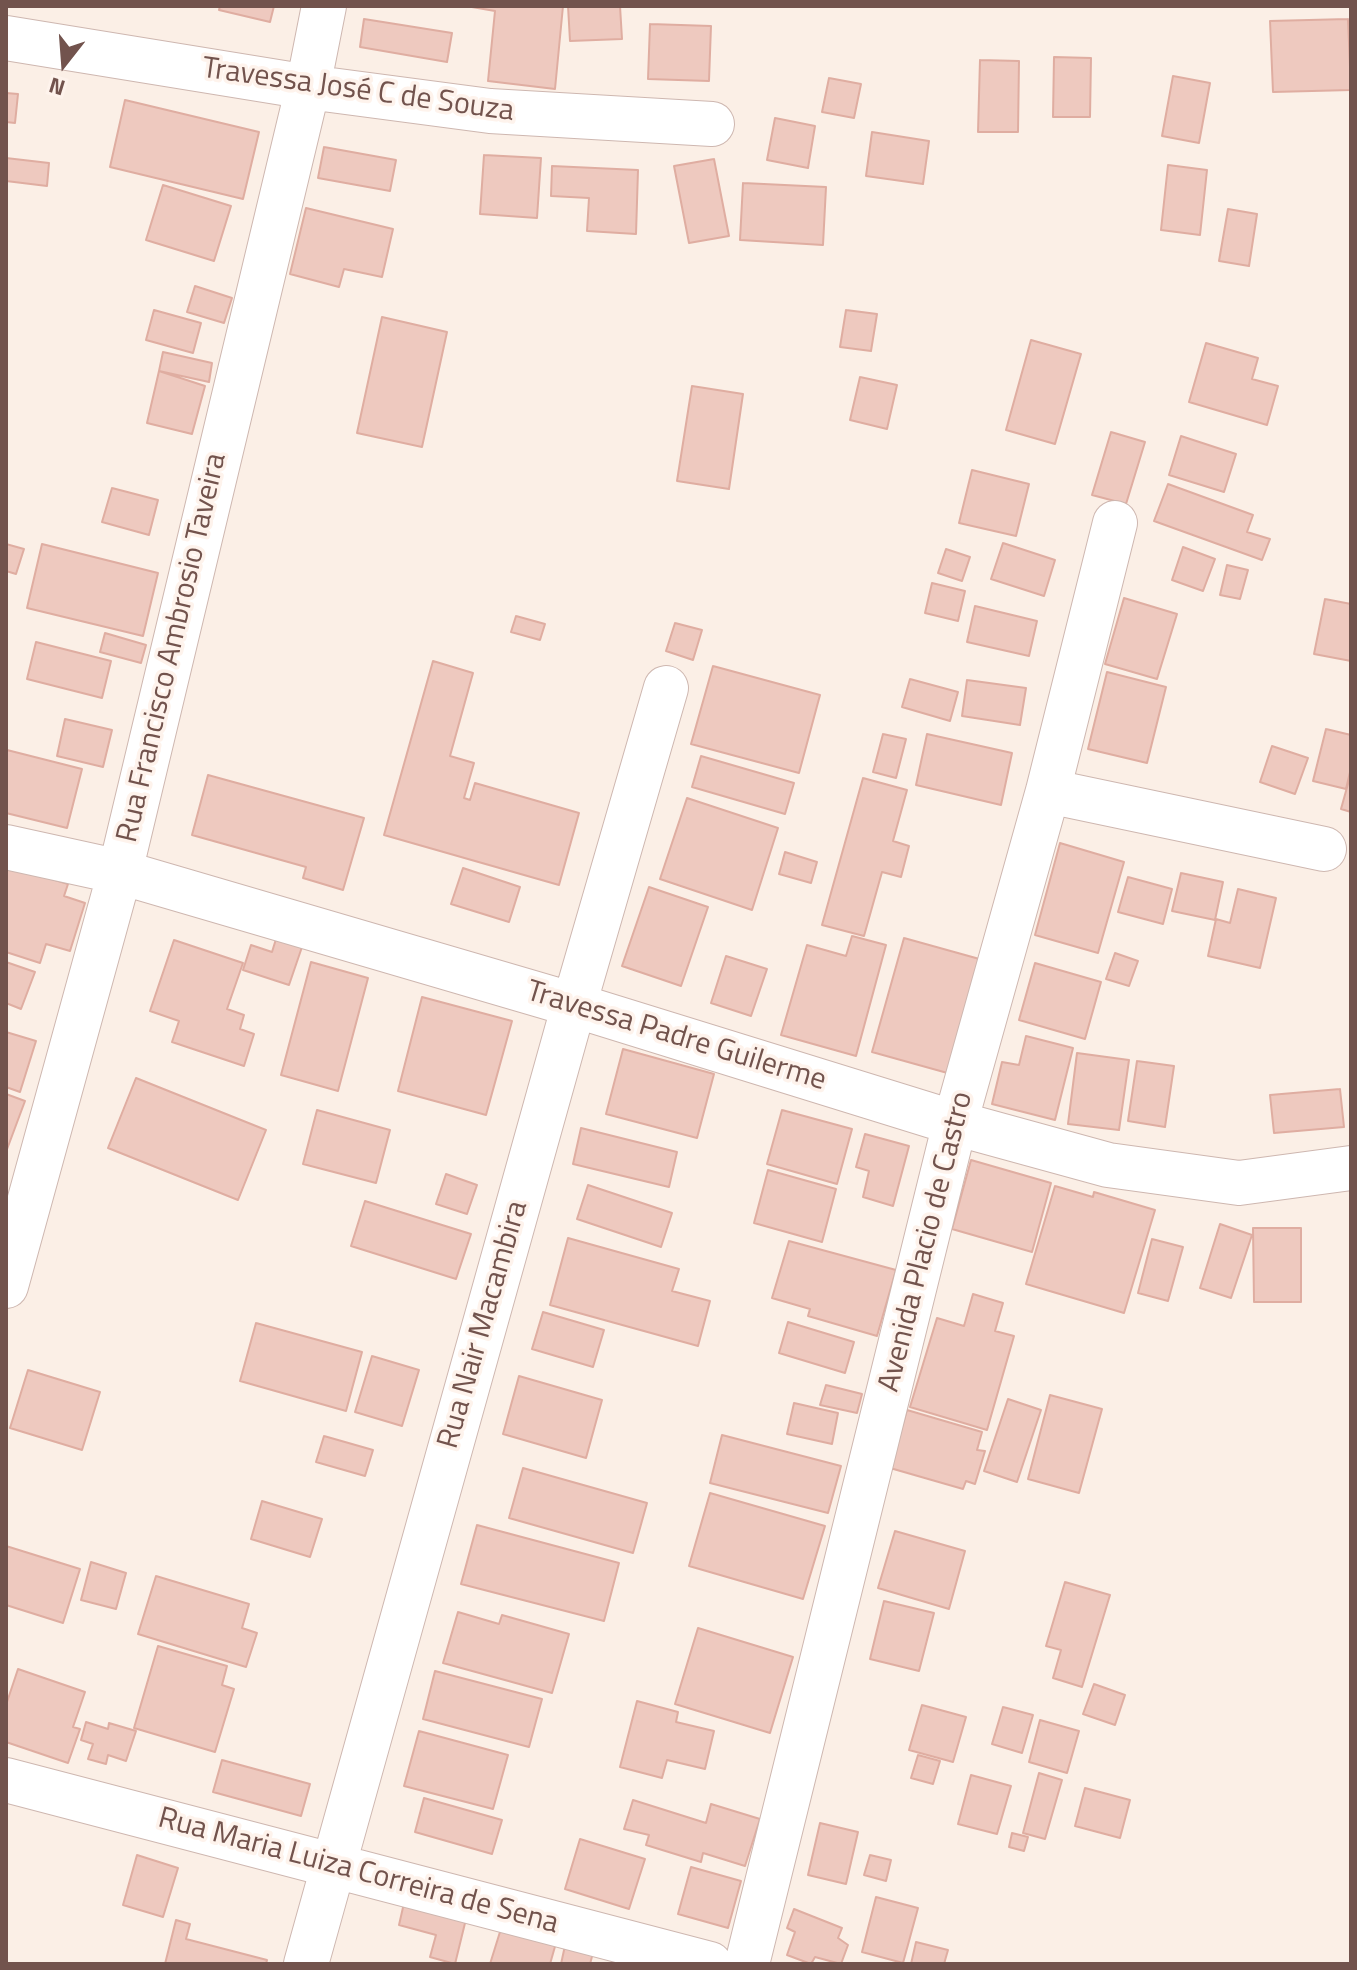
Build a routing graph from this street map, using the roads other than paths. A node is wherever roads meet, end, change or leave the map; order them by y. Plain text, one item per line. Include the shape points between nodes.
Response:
1 (324, 6) edge
2 (6, 38) edge
3 (308, 87) junction
4 (712, 124) dead end
5 (1115, 523) dead end
6 (666, 688) dead end
7 (1048, 791) junction
8 (6, 847) edge
9 (1324, 849) dead end
10 (120, 872) junction
11 (574, 1005) junction
12 (955, 1123) junction
13 (1351, 1168) edge
14 (6, 1286) edge
15 (6, 1780) edge
16 (333, 1865) junction
17 (306, 1964) edge
18 (710, 1964) edge
19 (747, 1964) edge

1 - 3 street, Rua Francisco Ambrosio Taveira
2 - 3 street, Travessa José C de Souza
3 - 4 street, Travessa José C de Souza via 490,111
3 - 10 street, Rua Francisco Ambrosio Taveira
5 - 7 street, Avenida Placio de Castro
6 - 11 street, Rua Nair Macambira
7 - 9 street
7 - 12 street, Avenida Placio de Castro
8 - 10 street, Travessa Padre Guilerme
10 - 11 street, Travessa Padre Guilerme
10 - 14 street, Rua Francisco Ambrosio Taveira
11 - 12 street, Travessa Padre Guilerme
11 - 16 street, Rua Nair Macambira
12 - 13 street, Travessa Padre Guilerme via 1108,1165 1239,1183
12 - 19 street, Avenida Placio de Castro
15 - 16 street, Rua Maria Luiza Correira de Sena
16 - 17 street, Rua Nair Macambira
16 - 18 street, Rua Maria Luiza Correira de Sena

